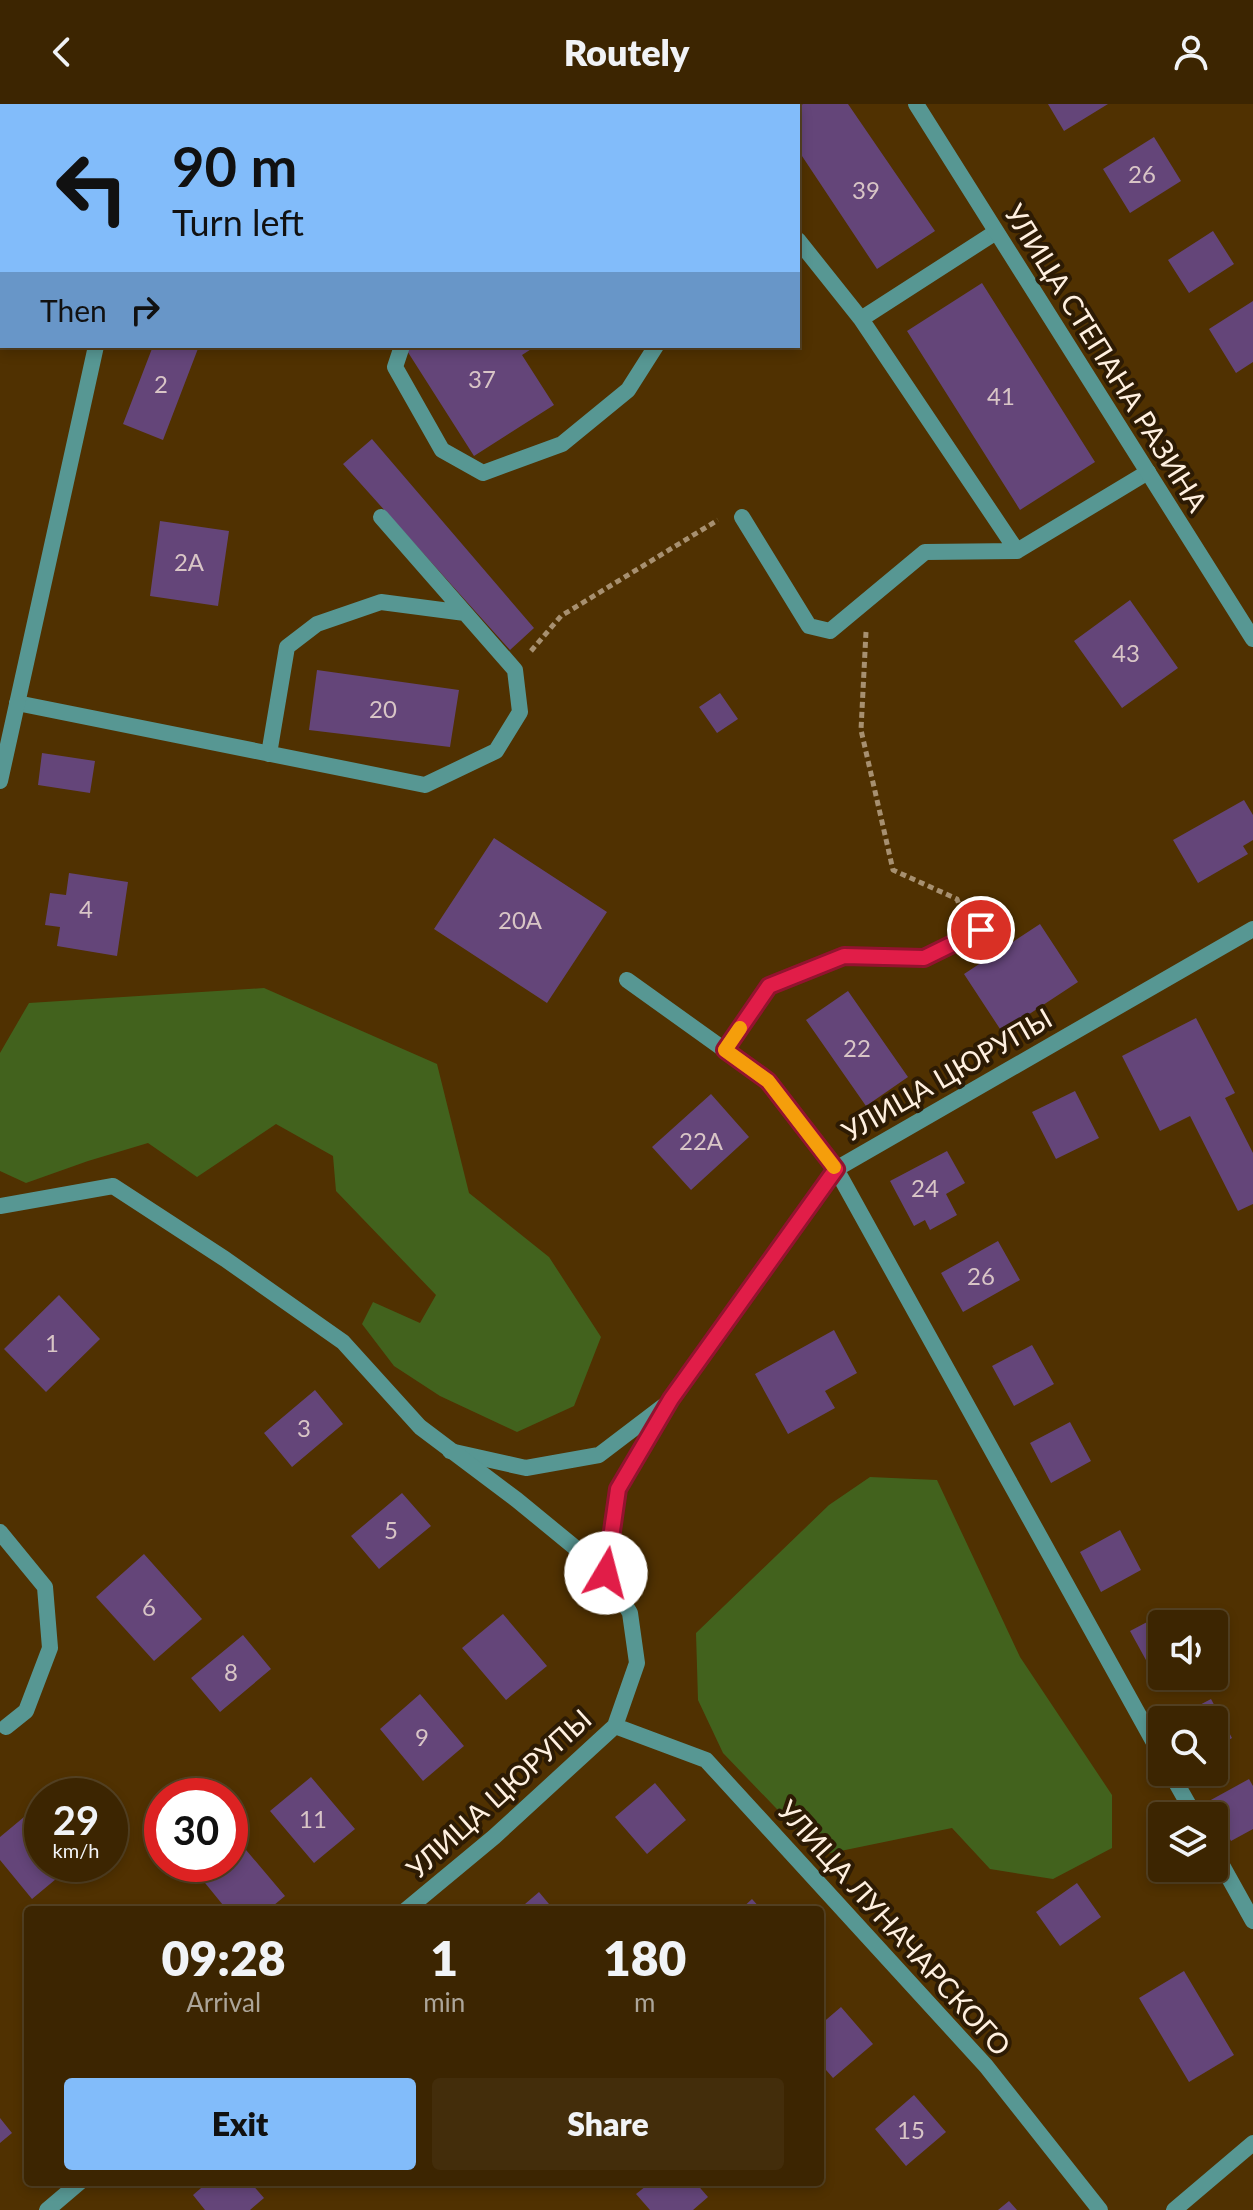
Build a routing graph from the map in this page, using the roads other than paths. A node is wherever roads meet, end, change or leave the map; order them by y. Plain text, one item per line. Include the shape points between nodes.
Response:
1 (916, 104) edge
2 (996, 232) junction
3 (800, 243) edge
4 (861, 319) junction
5 (96, 348) edge
6 (401, 348) edge
7 (655, 348) edge
8 (1148, 472) junction
9 (381, 517) dead end
10 (742, 517) road end
11 (1017, 551) junction
12 (465, 613) junction
13 (1253, 639) edge
14 (17, 703) junction
15 (269, 754) junction
16 (0, 781) edge
17 (1253, 929) edge
18 (975, 933) road end
19 (627, 980) dead end
20 (725, 1050) junction
21 (836, 1169) junction
22 (0, 1206) edge
23 (671, 1399) junction
24 (449, 1450) junction
25 (0, 1532) edge
26 (606, 1573) junction
27 (615, 1726) junction
28 (6, 1727) dead end
29 (1148, 1732) edge
30 (1228, 1876) edge
31 (411, 1906) edge
32 (1253, 1921) edge
33 (1253, 2143) edge
34 (75, 2186) edge
35 (47, 2210) edge
36 (1100, 2210) edge
37 (1174, 2210) edge

1 - 2 street, УЛИЦА СТЕПАНА РАЗИНА
2 - 4 street
2 - 8 street, УЛИЦА СТЕПАНА РАЗИНА
3 - 4 street
4 - 11 street
5 - 14 street
6 - 7 street via 395,367 442,450 483,473 562,444 628,390
8 - 11 street
8 - 13 street, УЛИЦА СТЕПАНА РАЗИНА
9 - 12 street
10 - 11 street via 809,626 830,631 925,552
12 - 15 street via 381,602 317,624 287,647
12 - 15 street via 515,670 520,712 496,751 425,785
14 - 15 street
14 - 16 street
17 - 21 street, УЛИЦА ЦЮРУПЫ
18 - 20 street via 924,958 844,956 769,986
19 - 20 street
20 - 21 street via 768,1081
21 - 23 street, УЛИЦА ЦЮРУПЫ
21 - 29 street
22 - 24 street via 113,1186 343,1342 420,1427
23 - 24 street via 599,1455 526,1468
23 - 26 street, УЛИЦА ЦЮРУПЫ via 618,1489
24 - 26 street
25 - 28 street via 45,1587 50,1648 26,1711
26 - 27 street, УЛИЦА ЦЮРУПЫ via 630,1613 637,1663
27 - 31 street, УЛИЦА ЦЮРУПЫ
27 - 36 street, УЛИЦА ЛУНАЧАРСКОГО via 706,1760 986,2066
30 - 32 street
33 - 37 street
34 - 35 street

